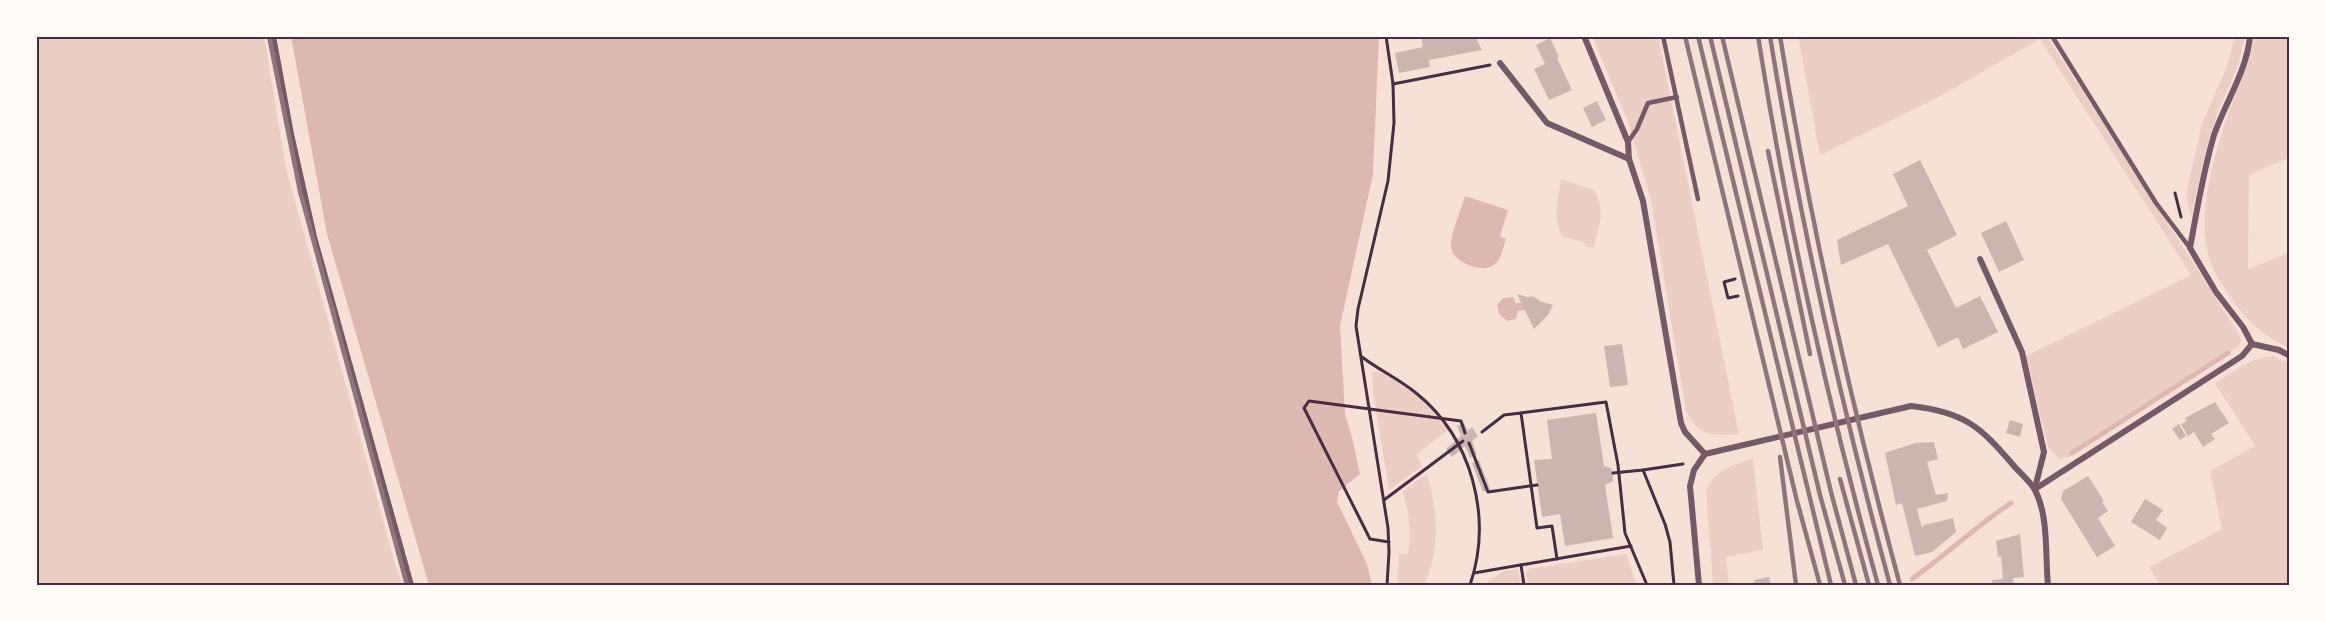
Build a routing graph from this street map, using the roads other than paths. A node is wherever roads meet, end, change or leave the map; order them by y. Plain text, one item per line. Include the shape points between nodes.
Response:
1 (273, 36) edge
2 (1584, 36) edge
3 (1663, 36) edge
4 (2052, 36) edge
5 (2250, 36) edge
6 (1500, 63) road end
7 (1677, 96) junction
8 (1628, 142) junction
9 (1629, 159) junction
10 (1698, 199) dead end
11 (2190, 248) junction
12 (1980, 259) dead end
13 (2252, 345) junction
14 (2290, 356) edge
15 (1705, 454) junction
16 (2035, 489) junction
17 (411, 585) edge
18 (1699, 585) edge
19 (2048, 585) edge

1 - 17 street via 314,237
2 - 8 street
3 - 7 lane
4 - 11 lane via 2156,203
5 - 11 street via 2214,138
6 - 9 street via 1547,123
7 - 8 lane via 1648,103
7 - 10 lane
8 - 9 street
9 - 15 street via 1643,201 1681,423
11 - 13 street
12 - 16 street via 2022,352 2044,452
13 - 14 street
13 - 16 street via 2242,356
15 - 16 street via 1911,406 1939,409 1967,420 1995,443
15 - 18 street via 1694,470 1690,486
16 - 19 street via 2043,516

